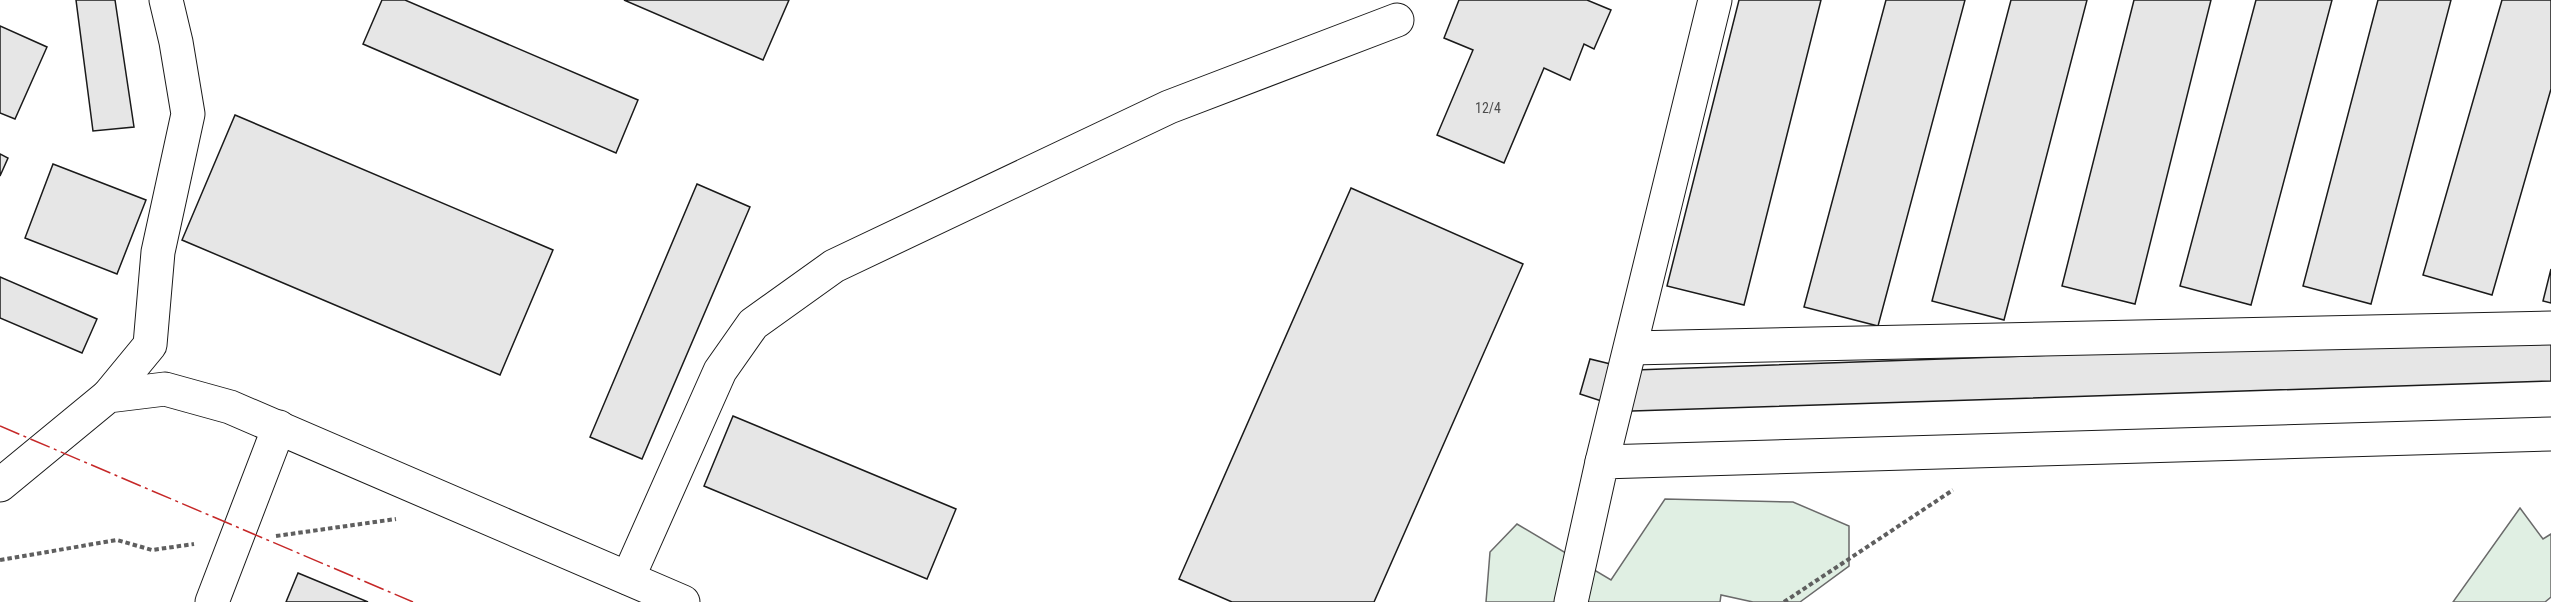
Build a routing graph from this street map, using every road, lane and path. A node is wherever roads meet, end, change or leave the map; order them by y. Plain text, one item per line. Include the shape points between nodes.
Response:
1 (166, 0) edge
2 (1715, 0) edge
3 (1397, 20) dead end
4 (2551, 328) edge
5 (1630, 348) junction
6 (108, 396) junction
7 (279, 427) junction
8 (2551, 434) edge
9 (1602, 462) junction
10 (0, 485) edge
11 (1954, 490) dead end
12 (407, 517) dead end
13 (236, 538) junction
14 (0, 560) edge
15 (628, 578) junction
16 (212, 602) edge
17 (683, 602) edge
18 (1571, 602) edge
19 (1784, 602) edge

1 - 6 lane via 188,114 158,252 150,345
2 - 5 lane
3 - 15 lane via 1169,107 834,266 753,324 720,371
4 - 5 lane
5 - 9 lane
6 - 7 lane via 165,389 230,407
6 - 10 lane
7 - 13 lane
7 - 15 lane
8 - 9 lane
9 - 18 lane
11 - 19 path
12 - 13 path via 289,536
13 - 14 path via 152,550 117,540
13 - 16 lane
15 - 17 lane

